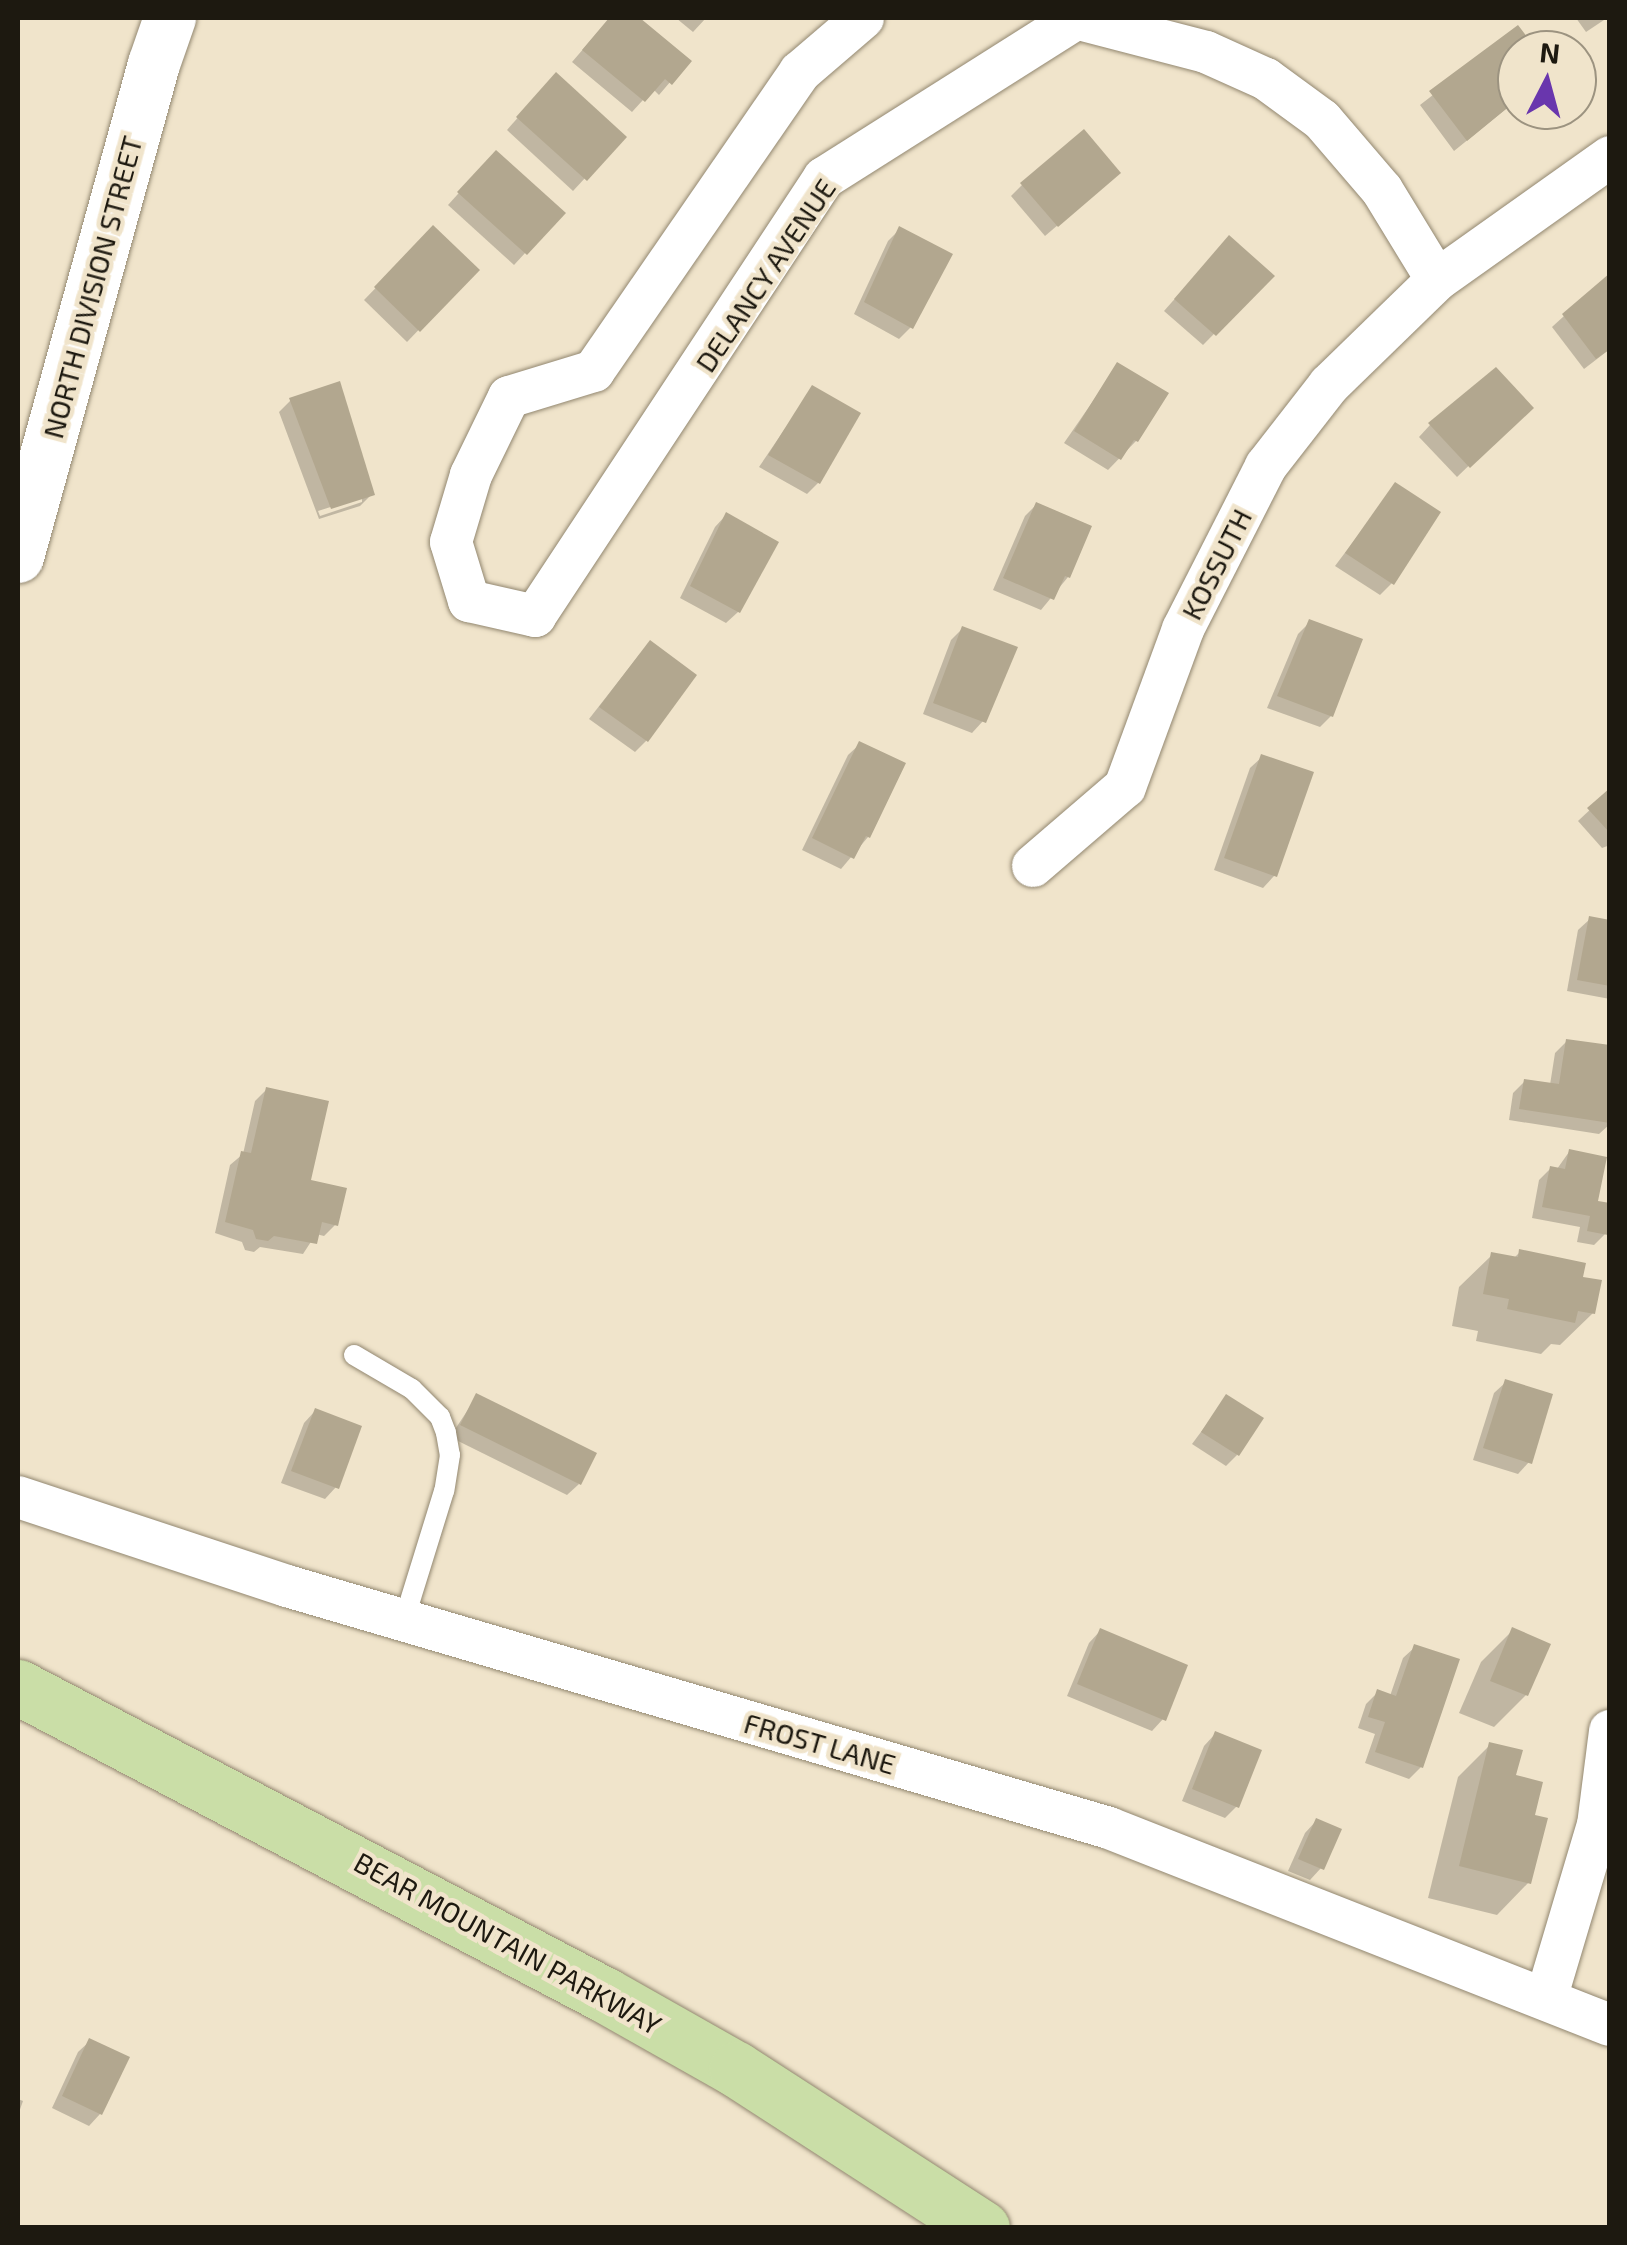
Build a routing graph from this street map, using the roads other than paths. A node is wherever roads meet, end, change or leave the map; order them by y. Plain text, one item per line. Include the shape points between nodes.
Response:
1 (170, 18) edge
2 (863, 18) edge
3 (1076, 18) edge
4 (1610, 157) edge
5 (1438, 280) junction
6 (18, 557) edge
7 (1034, 866) dead end
8 (354, 1355) dead end
9 (18, 1497) edge
10 (404, 1620) junction
11 (18, 1687) edge
12 (1610, 1730) edge
13 (1546, 1999) junction
14 (1610, 2026) edge
15 (982, 2228) edge

1 - 6 street, NORTH DIVISION STREET
2 - 3 street, DELANCY AVENUE via 800,72 594,371 509,397 472,474 451,542 469,601 535,616 824,178
3 - 5 street via 1206,52 1266,79 1322,120 1382,190
4 - 5 street, KOSSUTH
5 - 7 street, KOSSUTH via 1329,385 1266,466 1183,629 1125,787
8 - 10 lane via 430,1406 448,1444 444,1491
9 - 10 street, FROST LANE
10 - 13 street, FROST LANE via 1109,1828
11 - 15 highway, BEAR MOUNTAIN PARKWAY via 622,2004
12 - 13 street via 1598,1825
13 - 14 street, FROST LANE

